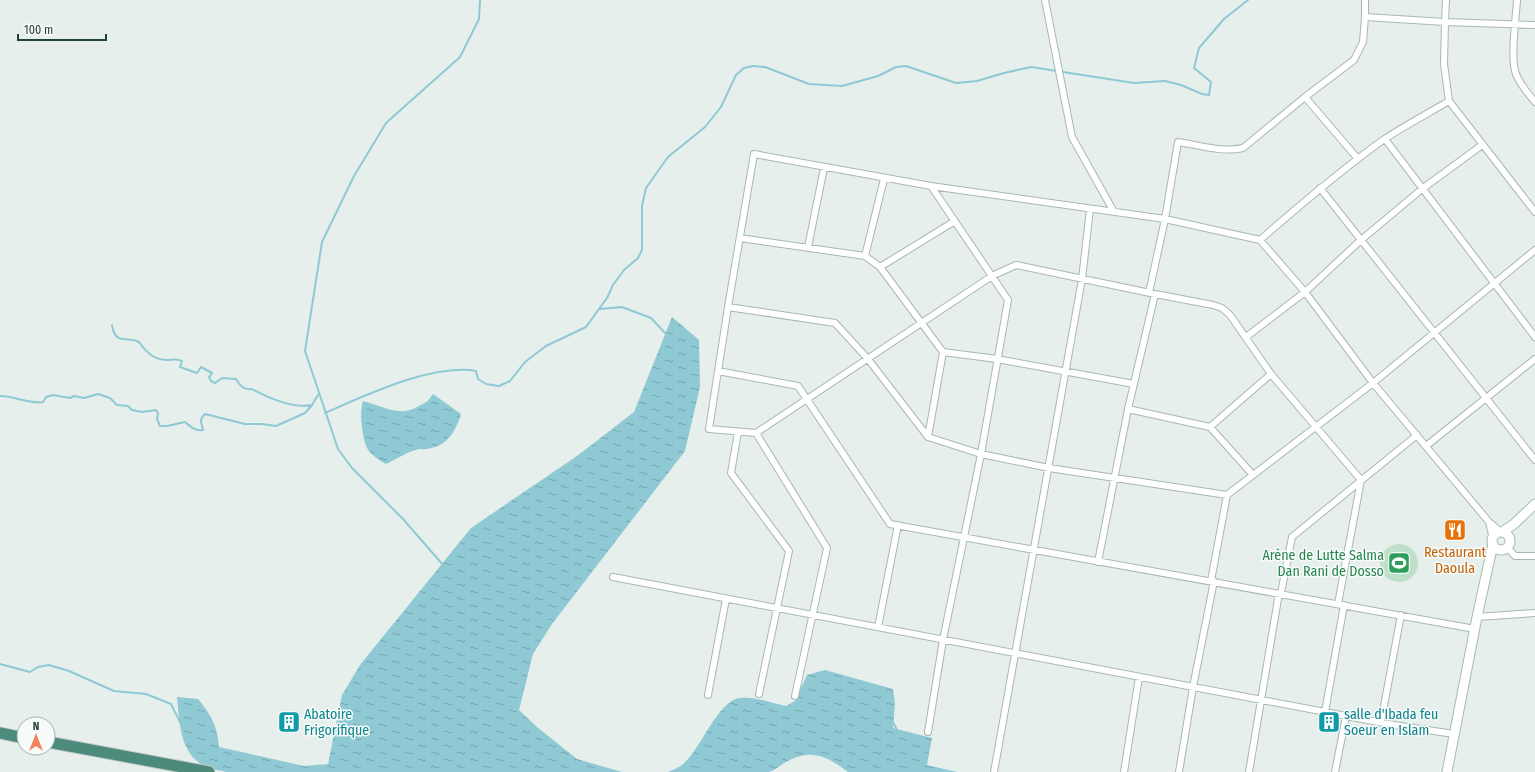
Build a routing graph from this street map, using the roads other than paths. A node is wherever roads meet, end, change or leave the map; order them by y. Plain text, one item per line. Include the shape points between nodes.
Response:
1 (1045, 0) edge
2 (1366, 0) edge
3 (1446, 0) edge
4 (1517, 0) edge
5 (1365, 17) junction
6 (1445, 22) junction
7 (1516, 24) junction
8 (1535, 25) edge
9 (1305, 97) junction
10 (1449, 101) junction
11 (1535, 102) edge
12 (1385, 139) junction
13 (1482, 145) junction
14 (1358, 159) junction
15 (824, 168) junction
16 (884, 179) junction
17 (931, 186) junction
18 (1320, 188) junction
19 (1422, 189) junction
20 (1090, 209) junction
21 (1114, 212) junction
22 (1535, 212) edge
23 (1165, 219) junction
24 (954, 221) junction
25 (740, 238) junction
26 (1260, 240) junction
27 (1361, 240) junction
28 (808, 247) junction
29 (1535, 250) edge
30 (866, 256) junction
31 (880, 267) junction
32 (992, 276) junction
33 (1082, 279) junction
34 (1494, 283) junction
35 (1305, 292) junction
36 (1149, 293) junction
37 (1155, 294) junction
38 (728, 307) junction
39 (920, 324) junction
40 (1434, 332) junction
41 (1246, 337) junction
42 (1535, 337) edge
43 (943, 352) junction
44 (868, 359) junction
45 (997, 359) junction
46 (1535, 359) edge
47 (1066, 371) junction
48 (718, 372) junction
49 (1271, 374) junction
50 (1373, 383) junction
51 (1134, 384) junction
52 (1486, 398) junction
53 (808, 399) junction
54 (1128, 409) junction
55 (1317, 426) junction
56 (1210, 427) junction
57 (738, 432) junction
58 (756, 433) junction
59 (1417, 435) junction
60 (928, 437) junction
61 (1426, 446) junction
62 (981, 454) junction
63 (1535, 460) edge
64 (1049, 468) junction
65 (1253, 475) junction
66 (1115, 478) junction
67 (1361, 480) junction
68 (1227, 495) junction
69 (1535, 504) edge
70 (1489, 522) junction
71 (898, 525) junction
72 (1504, 533) junction
73 (963, 536) junction
74 (1498, 545) junction
75 (1034, 549) junction
76 (1535, 556) edge
77 (1098, 562) junction
78 (613, 578) dead end
79 (1213, 581) junction
80 (1280, 593) junction
81 (726, 599) junction
82 (1341, 604) junction
83 (777, 608) junction
84 (1535, 613) edge
85 (813, 615) junction
86 (1401, 615) junction
87 (1477, 617) junction
88 (878, 627) junction
89 (1475, 629) junction
90 (943, 640) junction
91 (1016, 653) junction
92 (1139, 677) junction
93 (1193, 687) junction
94 (759, 694) dead end
95 (708, 695) dead end
96 (795, 696) dead end
97 (1261, 700) junction
98 (1325, 712) junction
99 (1346, 716) junction
100 (1381, 722) junction
101 (928, 732) dead end
102 (0, 733) edge
103 (1454, 734) junction
104 (16, 736) edge
105 (56, 743) edge
106 (209, 772) edge
107 (994, 772) edge
108 (1124, 772) edge
109 (1179, 772) edge
110 (1249, 772) edge
111 (1335, 772) edge
112 (1447, 772) edge

1 - 21 street via 1072,137
2 - 5 street
3 - 6 street
4 - 7 street
5 - 6 street
5 - 9 street via 1363,42 1354,60
6 - 7 street
6 - 10 street via 1444,64
7 - 8 street
7 - 11 street via 1515,72 1520,84
9 - 14 street
9 - 23 street via 1243,148 1234,150 1178,142
10 - 12 street
10 - 13 street
12 - 14 street
12 - 19 street
13 - 19 street
13 - 22 street
14 - 18 street
15 - 16 street
15 - 25 street via 754,154
15 - 28 street
16 - 17 street
16 - 30 street
17 - 20 street
17 - 24 street
18 - 26 street
18 - 27 street
19 - 27 street
19 - 34 street
20 - 21 street
20 - 33 street
21 - 23 street
23 - 26 street
23 - 36 street
24 - 31 street
24 - 32 street
25 - 28 street
25 - 38 street
26 - 35 street
27 - 35 street
27 - 40 street
28 - 30 street
29 - 34 street
30 - 31 street
31 - 39 street
32 - 33 street via 1016,265
32 - 39 street
32 - 45 street via 1008,300
33 - 36 street
33 - 47 street
34 - 40 street
34 - 42 street
35 - 41 street
35 - 50 street
36 - 37 street
37 - 41 street via 1222,308
37 - 51 street
38 - 44 street via 835,323
38 - 48 street
39 - 43 street
39 - 44 street
40 - 50 street
40 - 52 street
41 - 49 street
43 - 45 street
43 - 60 street
44 - 53 street
44 - 60 street
45 - 47 street
45 - 62 street
46 - 52 street
47 - 51 street
47 - 64 street
48 - 53 street via 798,386
48 - 57 street via 709,428
49 - 55 street
49 - 56 street
50 - 55 street
50 - 59 street
51 - 54 street
52 - 61 street
52 - 63 street
53 - 58 street
53 - 71 street via 890,524
54 - 56 street
54 - 66 street
55 - 65 street
55 - 67 street
56 - 65 street
57 - 58 street
57 - 83 street via 731,473 789,551
58 - 85 street via 827,548
59 - 61 street
59 - 67 street
60 - 62 street
61 - 70 street
62 - 64 street
62 - 73 street
64 - 66 street
64 - 75 street
65 - 68 street
66 - 68 street
66 - 77 street
67 - 80 street via 1292,537
67 - 82 street
68 - 79 street
69 - 72 main road
70 - 72 street
70 - 74 street
71 - 73 street
71 - 88 street
72 - 74 main road via 1496,534
72 - 74 main road via 1510,543
73 - 75 street
73 - 90 street
74 - 76 street via 1515,556
74 - 87 main road via 1489,559
75 - 77 street
75 - 91 street
77 - 79 street
78 - 81 street
79 - 80 street
79 - 93 street
80 - 82 street
80 - 97 street
81 - 83 street
81 - 95 street
82 - 86 street
82 - 98 street
83 - 85 street
83 - 94 street
84 - 87 street
85 - 88 street
85 - 96 street
86 - 89 street
86 - 100 street
87 - 89 main road
88 - 90 street
89 - 103 main road
90 - 91 street
90 - 101 street
91 - 92 street
91 - 107 street
92 - 93 street
92 - 108 street
93 - 97 street
93 - 109 street
97 - 98 street
97 - 110 street
98 - 99 street
99 - 100 street
99 - 111 street
100 - 103 street
102 - 104 highway
103 - 112 main road
105 - 106 highway

